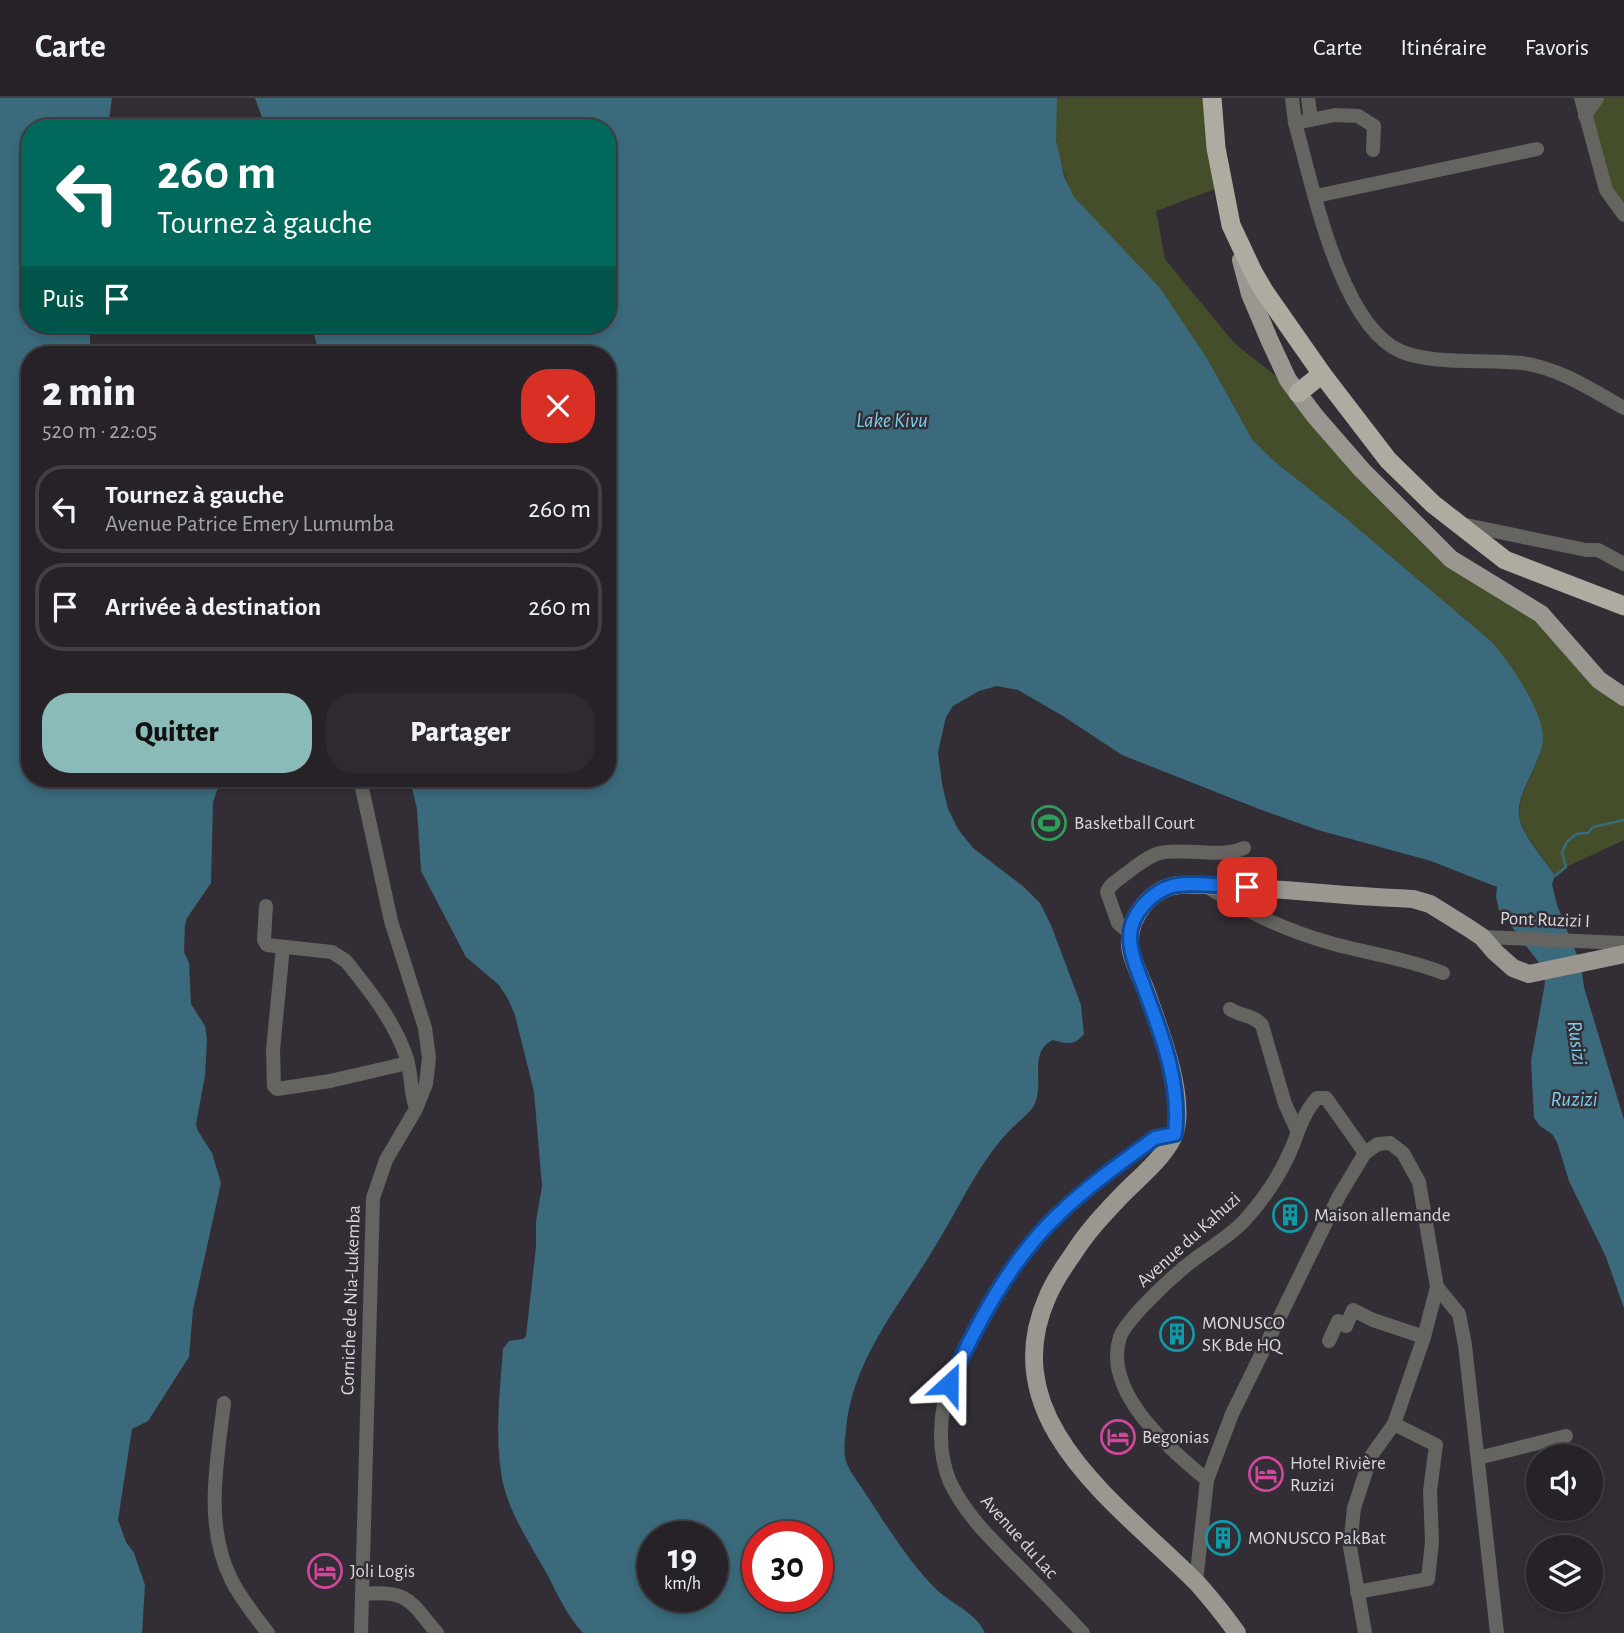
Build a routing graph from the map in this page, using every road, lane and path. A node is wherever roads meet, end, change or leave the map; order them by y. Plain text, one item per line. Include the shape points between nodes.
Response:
1 (1212, 98) edge
2 (1292, 98) edge
3 (1308, 98) edge
4 (1581, 98) edge
5 (1597, 98) edge
6 (1585, 116) junction
7 (1311, 120) junction
8 (1295, 123) junction
9 (1537, 149) dead end
10 (1373, 150) dead end
11 (1316, 196) junction
12 (1624, 215) edge
13 (1231, 225) junction
14 (1322, 374) junction
15 (1298, 393) junction
16 (1624, 408) edge
17 (1457, 523) junction
18 (1624, 564) edge
19 (1624, 606) edge
20 (1624, 696) edge
21 (362, 787) edge
22 (1244, 848) dead end
23 (1206, 886) junction
24 (266, 906) dead end
25 (1130, 933) junction
26 (1482, 937) junction
27 (1624, 943) edge
28 (283, 947) junction
29 (1624, 954) edge
30 (1443, 973) dead end
31 (1230, 1009) dead end
32 (408, 1063) junction
33 (416, 1109) junction
34 (1297, 1130) junction
35 (1175, 1134) junction
36 (1365, 1153) junction
37 (1437, 1287) junction
38 (1423, 1337) junction
39 (1329, 1341) dead end
40 (224, 1403) dead end
41 (1394, 1424) junction
42 (1566, 1436) dead end
43 (1478, 1458) junction
44 (1207, 1480) junction
45 (1196, 1582) junction
46 (1357, 1592) junction
47 (362, 1594) junction
48 (268, 1633) edge
49 (361, 1633) edge
50 (438, 1633) edge
51 (1083, 1633) edge
52 (1237, 1633) edge
53 (1365, 1633) edge
54 (1497, 1633) edge

1 - 13 highway
2 - 8 street
3 - 7 street
4 - 6 street
5 - 6 street
6 - 12 street via 1606,190
7 - 8 street
7 - 10 street via 1358,116 1374,127
8 - 11 street
9 - 11 street
11 - 16 street via 1338,270 1358,309 1398,351 1535,365 1558,372
13 - 14 highway via 1264,291
13 - 15 main road via 1250,294
14 - 15 highway
14 - 17 highway via 1388,460
15 - 20 main road via 1362,470 1451,559 1541,614 1599,680
17 - 18 street via 1598,550
17 - 19 highway via 1505,559
21 - 33 street, Corniche de Nia-Lukemba via 391,921 425,1028 429,1058 426,1084
22 - 25 street via 1230,853 1162,853 1129,872 1107,892 1118,923
23 - 25 main road via 1171,887 1158,893 1138,911
23 - 26 main road via 1413,899 1430,904
23 - 30 street via 1228,901 1332,944 1415,962
24 - 28 street via 264,940 271,947
25 - 35 main road via 1130,949 1172,1074
26 - 27 street, Pont Ruzizi I
26 - 29 main road via 1513,968 1529,974
28 - 32 street via 332,952 346,961 387,1015
28 - 32 street via 272,1050 277,1089
31 - 34 street via 1262,1025
32 - 33 street
33 - 47 street, Corniche de Nia-Lukemba via 386,1160 373,1198
34 - 36 street, Avenue du Kahuzi via 1314,1101 1326,1098
34 - 44 street, Avenue du Kahuzi via 1278,1176 1244,1221 1182,1269 1121,1336 1121,1377 1135,1408
35 - 45 main road via 1096,1223 1057,1278 1038,1323 1035,1374 1044,1413 1072,1458 1143,1534
35 - 51 street, Avenue du Lac via 1146,1144 1076,1199 1035,1240 964,1350 949,1384 942,1418 942,1457 962,1502 980,1528
36 - 37 street via 1378,1144 1390,1143 1410,1165 1419,1182
36 - 44 street via 1280,1314 1232,1414
37 - 38 street
37 - 43 street via 1459,1314
38 - 39 street via 1353,1310 1346,1326 1338,1321
38 - 41 street
40 - 48 street via 215,1531 232,1582
41 - 46 street via 1371,1456 1354,1508 1350,1547
41 - 46 street via 1436,1445 1428,1579
42 - 43 street
43 - 54 street
44 - 45 street
45 - 52 main road
46 - 53 street
47 - 49 street, Corniche de Nia-Lukemba
47 - 50 street via 407,1598

